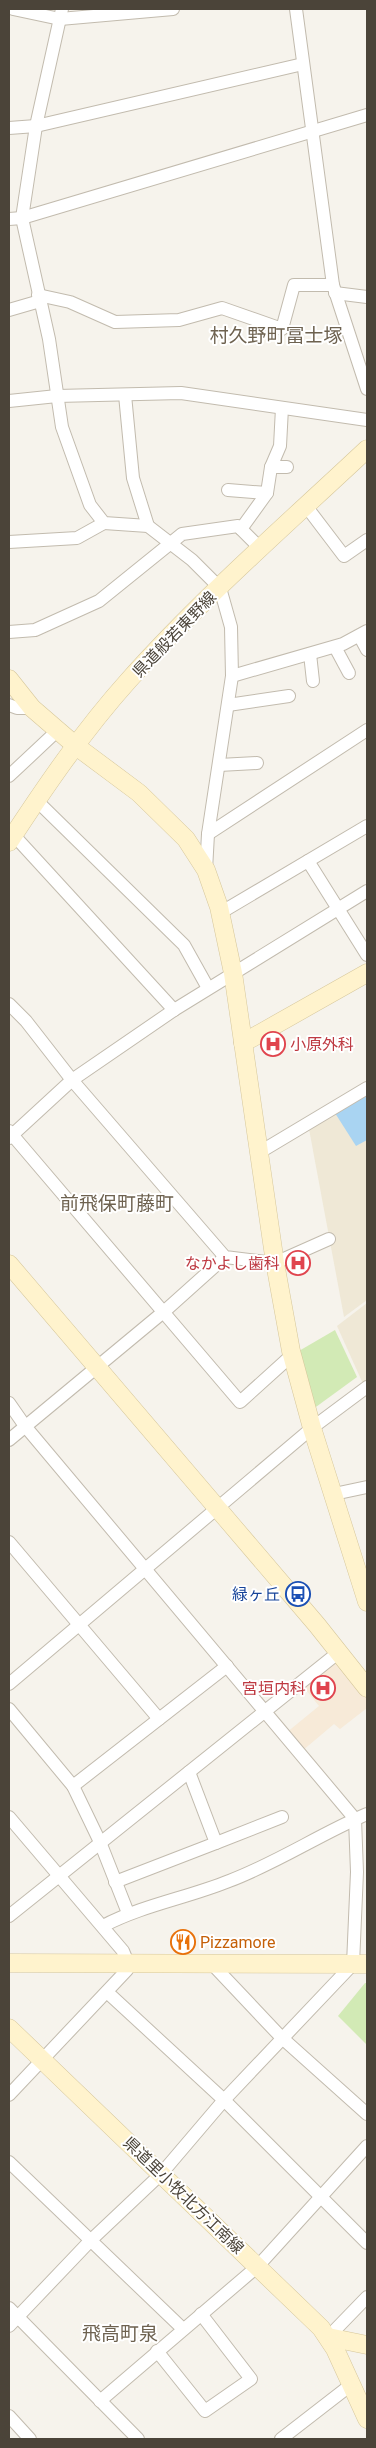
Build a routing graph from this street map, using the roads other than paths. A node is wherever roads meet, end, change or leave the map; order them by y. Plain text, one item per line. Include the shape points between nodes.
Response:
1 (13, 9) edge
2 (173, 9) edge
3 (296, 9) edge
4 (61, 14) edge
5 (303, 64) junction
6 (367, 115) edge
7 (36, 126) junction
8 (9, 128) edge
9 (311, 132) junction
10 (15, 219) edge
11 (334, 289) junction
12 (367, 297) edge
13 (39, 298) junction
14 (9, 310) edge
15 (367, 389) edge
16 (125, 394) junction
17 (57, 396) junction
18 (9, 401) edge
19 (282, 408) junction
20 (367, 420) edge
21 (367, 449) edge
22 (271, 467) junction
23 (287, 467) dead end
24 (228, 490) dead end
25 (267, 493) junction
26 (306, 506) junction
27 (104, 523) junction
28 (148, 526) junction
29 (241, 529) junction
30 (367, 540) edge
31 (9, 542) edge
32 (169, 544) junction
33 (261, 549) junction
34 (220, 588) junction
35 (9, 632) edge
36 (363, 634) edge
37 (335, 647) junction
38 (367, 650) edge
39 (310, 654) junction
40 (349, 673) dead end
41 (232, 676) junction
42 (9, 679) edge
43 (313, 681) dead end
44 (289, 696) dead end
45 (9, 705) edge
46 (228, 705) junction
47 (32, 708) junction
48 (58, 730) junction
49 (367, 730) edge
50 (76, 746) junction
51 (257, 764) dead end
52 (219, 765) junction
53 (9, 776) edge
54 (37, 802) junction
55 (367, 826) edge
56 (208, 834) junction
57 (11, 836) edge
58 (308, 862) junction
59 (206, 870) junction
60 (367, 891) edge
61 (338, 909) junction
62 (220, 913) junction
63 (367, 955) edge
64 (233, 973) junction
65 (367, 973) edge
66 (208, 988) junction
67 (9, 1004) edge
68 (174, 1010) junction
69 (243, 1043) junction
70 (72, 1080) junction
71 (367, 1088) edge
72 (10, 1134) edge
73 (260, 1152) junction
74 (328, 1238) dead end
75 (225, 1257) junction
76 (275, 1263) junction
77 (9, 1264) edge
78 (162, 1312) junction
79 (292, 1355) junction
80 (95, 1367) junction
81 (367, 1386) edge
82 (9, 1403) edge
83 (25, 1426) junction
84 (312, 1428) junction
85 (9, 1440) edge
86 (367, 1487) edge
87 (334, 1494) junction
88 (217, 1509) junction
89 (9, 1542) edge
90 (146, 1569) junction
91 (366, 1592) edge
92 (80, 1626) junction
93 (339, 1652) junction
94 (227, 1666) junction
95 (10, 1680) edge
96 (367, 1688) edge
97 (9, 1709) edge
98 (264, 1711) junction
99 (159, 1719) junction
100 (189, 1772) junction
101 (73, 1786) junction
102 (367, 1814) edge
103 (9, 1817) edge
104 (282, 1817) dead end
105 (355, 1819) junction
106 (100, 1842) junction
107 (216, 1843) junction
108 (58, 1876) junction
109 (115, 1882) junction
110 (128, 1913) junction
111 (9, 1916) edge
112 (103, 1926) junction
113 (9, 1962) edge
114 (128, 1963) junction
115 (212, 1964) junction
116 (360, 1964) edge
117 (107, 1992) junction
118 (9, 2028) edge
119 (284, 2039) junction
120 (43, 2060) junction
121 (9, 2095) edge
122 (224, 2100) junction
123 (367, 2114) edge
124 (367, 2146) edge
125 (9, 2162) edge
126 (161, 2174) junction
127 (321, 2198) junction
128 (90, 2241) junction
129 (367, 2243) edge
130 (258, 2266) junction
131 (367, 2297) edge
132 (201, 2314) junction
133 (12, 2317) edge
134 (183, 2329) junction
135 (330, 2337) junction
136 (367, 2345) edge
137 (157, 2351) junction
138 (352, 2384) junction
139 (100, 2401) junction
140 (9, 2416) edge
141 (367, 2419) edge
142 (30, 2439) edge
143 (138, 2439) edge
144 (282, 2439) edge

1 - 4 street
2 - 4 street
3 - 5 street
4 - 7 street
5 - 7 street
5 - 9 street
6 - 9 street
7 - 8 street
7 - 10 street
9 - 10 street
9 - 11 street
10 - 13 street
11 - 12 street
11 - 13 street via 294,285 282,329 222,308 179,320 115,322 70,302
11 - 15 street
13 - 14 street
13 - 17 street
16 - 17 street
16 - 19 street via 181,393
16 - 28 street via 133,478
17 - 18 street
17 - 27 street via 62,426 90,505
19 - 20 street
19 - 22 street via 280,446
21 - 26 street, 県道般若東野線
22 - 23 street
22 - 25 street
24 - 25 street
25 - 29 street
26 - 30 street via 344,556
26 - 33 street, 県道般若東野線
27 - 28 street
27 - 31 street via 77,538
28 - 32 street
29 - 32 street via 238,526 182,534
29 - 33 street
32 - 34 street via 192,560
32 - 35 street via 99,601 35,630
33 - 34 street, 県道般若東野線
34 - 41 street via 231,627
34 - 50 street, 県道般若東野線 via 127,682
36 - 37 street
36 - 38 street
37 - 39 street
37 - 40 street
39 - 41 street
39 - 43 street
41 - 46 street
42 - 47 street
44 - 46 street
45 - 47 street
46 - 52 street
47 - 48 street
48 - 50 street
48 - 53 street
49 - 56 street
50 - 54 street, 県道般若東野線
50 - 59 street via 139,793 186,839
51 - 52 street
52 - 56 street
54 - 57 street, 県道般若東野線
54 - 66 street via 184,945
55 - 58 street
56 - 59 street
57 - 68 street
58 - 61 street
58 - 62 street
59 - 62 street
60 - 61 street
61 - 63 street
61 - 64 street
62 - 64 street
64 - 66 street
64 - 69 street
65 - 69 street
66 - 68 street
67 - 70 street
68 - 70 street
69 - 73 street
70 - 72 street
70 - 75 street
71 - 73 street
72 - 78 street
73 - 76 street
74 - 76 street
75 - 76 street
75 - 78 street
76 - 79 street
77 - 80 street
78 - 79 street via 240,1402
78 - 80 street
79 - 84 street
80 - 83 street
80 - 88 street
81 - 84 street
82 - 83 street
83 - 85 street
83 - 90 street
84 - 87 street
84 - 88 street
86 - 87 street
87 - 91 street
88 - 90 street
88 - 93 street
89 - 92 street
90 - 92 street
90 - 94 street
92 - 95 street
92 - 99 street
93 - 96 street
93 - 98 street
94 - 98 street
94 - 99 street
97 - 101 street
98 - 100 street
98 - 105 street
99 - 101 street
100 - 106 street
100 - 107 street
101 - 106 street
102 - 105 street
103 - 108 street
104 - 107 street
105 - 110 street via 229,1882
105 - 116 street
106 - 108 street
106 - 109 street
107 - 109 street
108 - 111 street
108 - 112 street
109 - 110 street
110 - 112 street
112 - 114 street via 123,1951
113 - 114 street
114 - 115 street
114 - 117 street via 127,1970
115 - 116 street
115 - 119 street
116 - 119 street
117 - 120 street
117 - 122 street
118 - 120 street, 県道里小牧北方江南線
119 - 122 street
119 - 123 street
120 - 121 street
120 - 126 street, 県道里小牧北方江南線
122 - 126 street
122 - 127 street
124 - 127 street
125 - 128 street
126 - 128 street
126 - 130 street, 県道里小牧北方江南線
127 - 129 street
127 - 130 street
128 - 133 street
128 - 134 street
130 - 132 street
130 - 135 street, 県道里小牧北方江南線
131 - 135 street
132 - 134 street
132 - 137 street via 251,2379 205,2411
133 - 139 street
134 - 137 street
135 - 136 street
135 - 138 street, 県道里小牧北方江南線
137 - 139 street
138 - 141 street, 県道里小牧北方江南線
138 - 144 street
139 - 143 street
140 - 142 street

